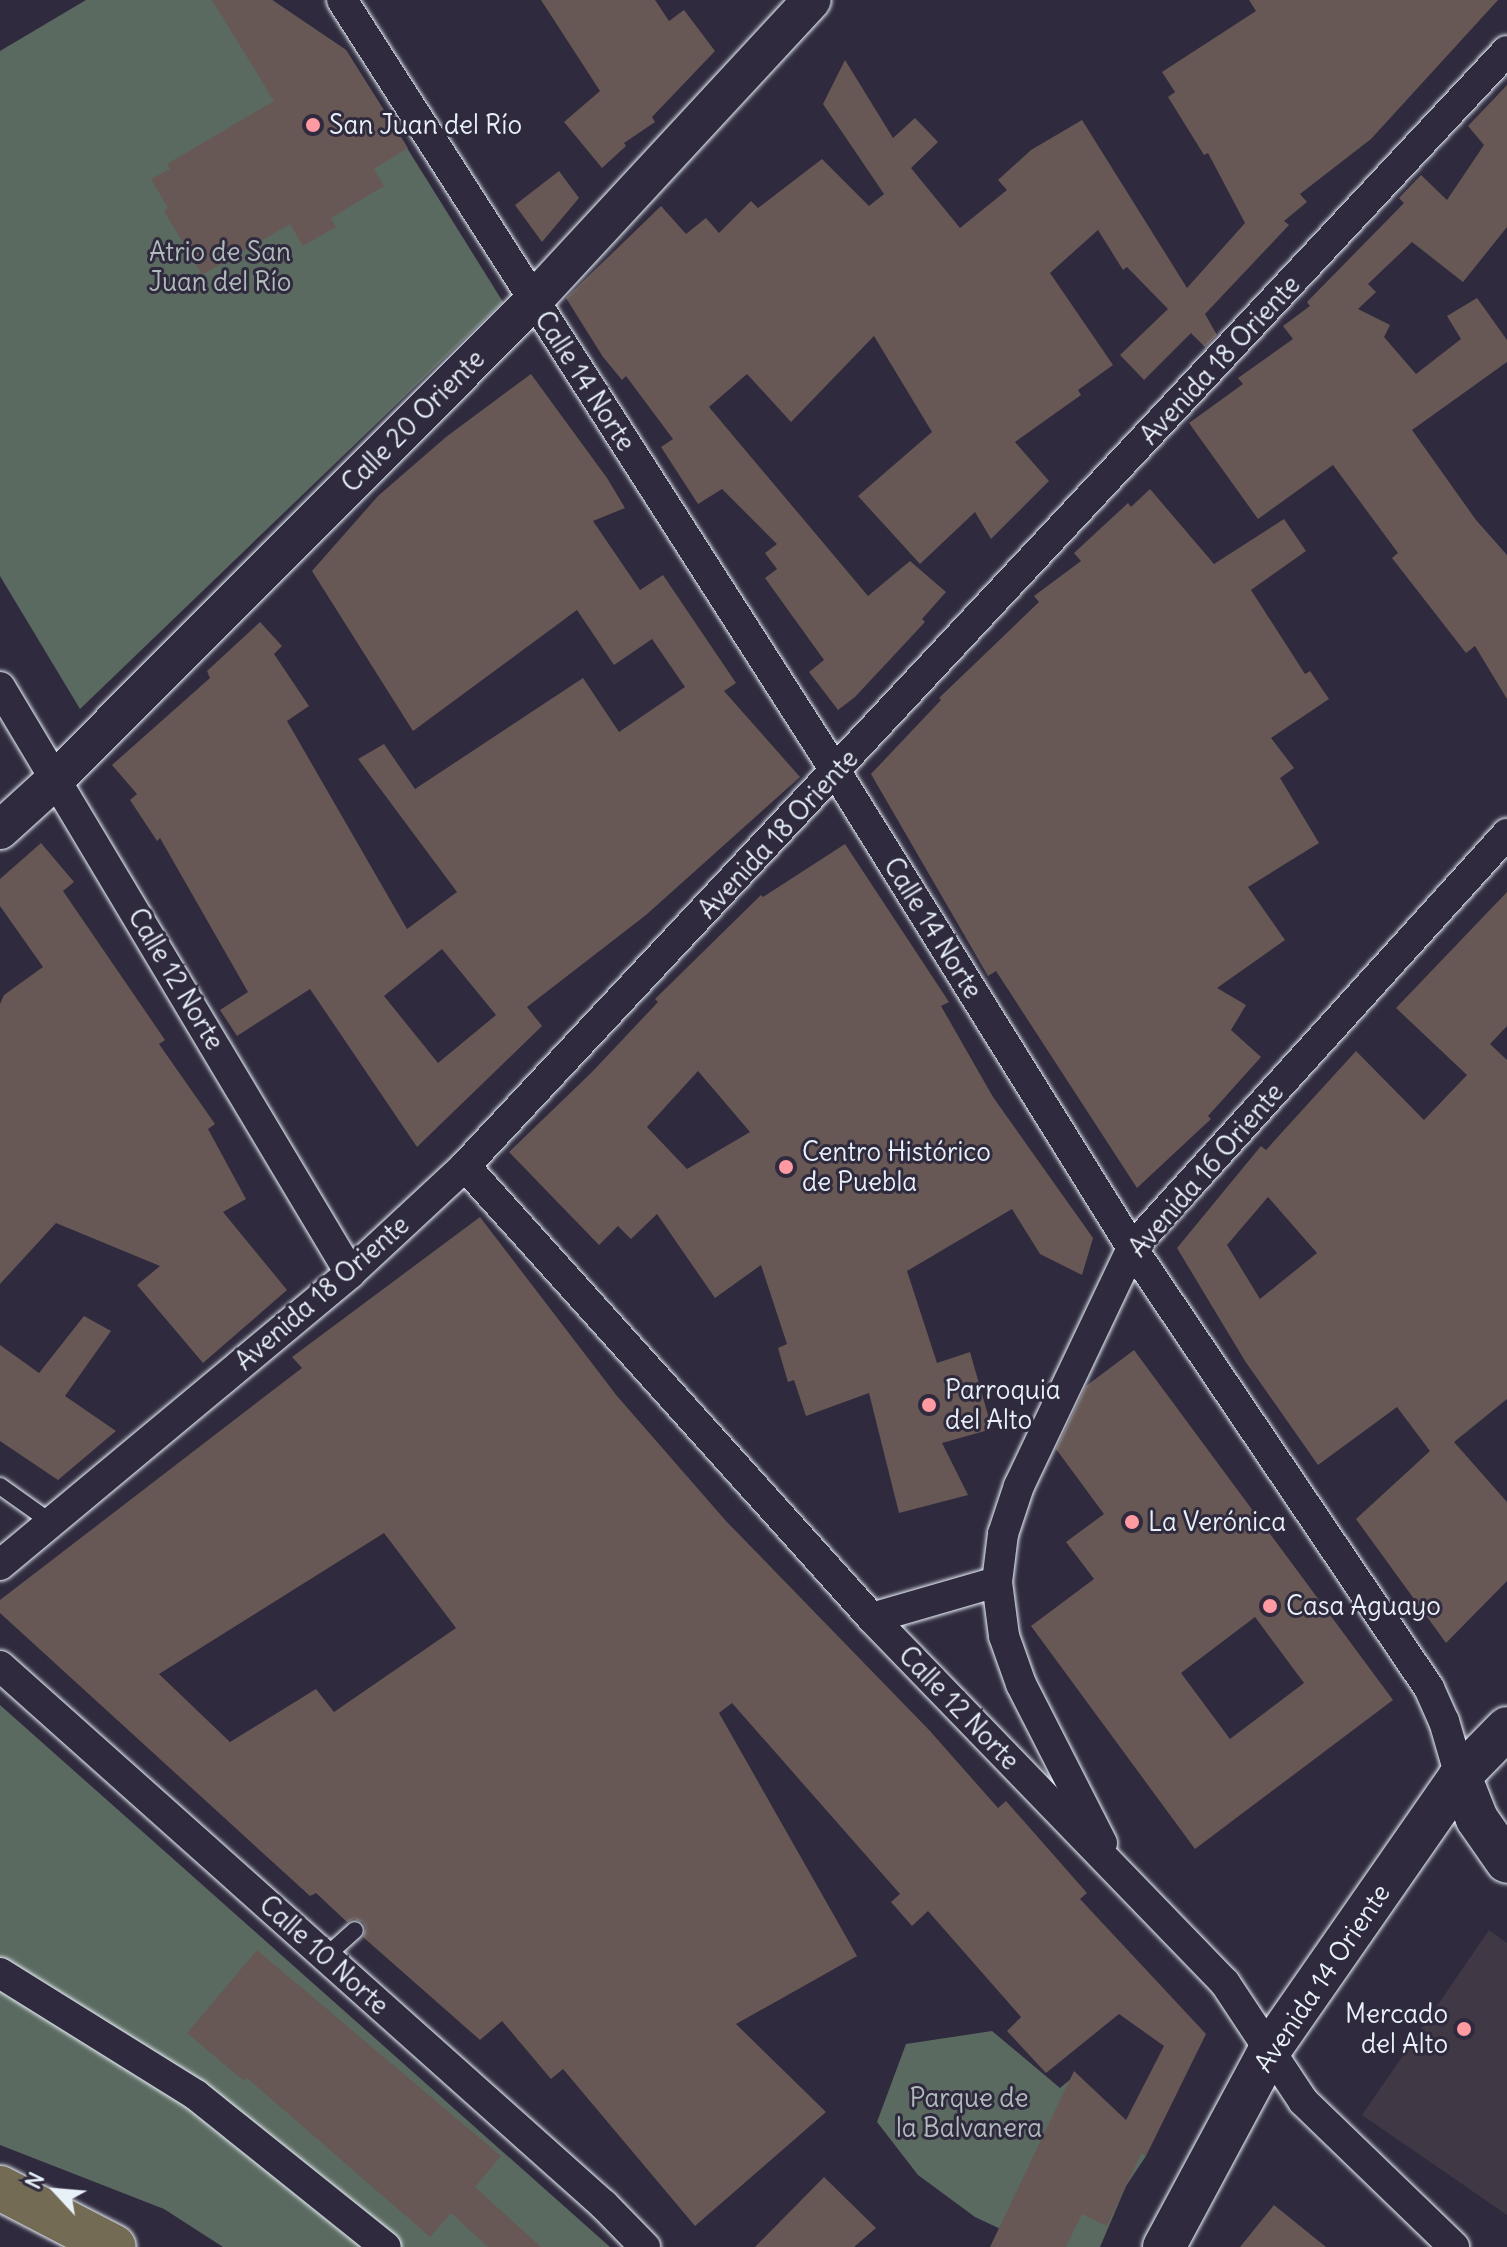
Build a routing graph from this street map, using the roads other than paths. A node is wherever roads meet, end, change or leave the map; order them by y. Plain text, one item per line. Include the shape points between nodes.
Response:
1 (342, 0) edge
2 (812, 0) edge
3 (1507, 51) edge
4 (533, 301) junction
5 (0, 687) edge
6 (836, 772) junction
7 (56, 779) junction
8 (0, 830) edge
9 (1507, 834) edge
10 (465, 1166) junction
11 (1132, 1248) junction
12 (350, 1273) junction
13 (0, 1486) edge
14 (52, 1523) junction
15 (0, 1565) edge
16 (997, 1582) junction
17 (872, 1618) junction
18 (0, 1666) edge
19 (1507, 1728) edge
20 (1460, 1776) junction
21 (1507, 1862) edge
22 (1118, 1873) junction
23 (355, 1930) dead end
24 (325, 1957) junction
25 (0, 1973) edge
26 (1269, 2051) junction
27 (0, 2188) edge
28 (604, 2205) junction
29 (52, 2235) dead end
30 (78, 2247) edge
31 (114, 2247) edge
32 (386, 2247) edge
33 (618, 2247) edge
34 (645, 2247) edge
35 (1164, 2247) edge
36 (1454, 2247) edge

1 - 4 street, Calle 14 Norte
2 - 4 street, Calle 20 Oriente
3 - 6 street, Avenida 18 Oriente
4 - 6 street, Calle 14 Norte
4 - 7 street, Calle 20 Oriente
5 - 7 street, Calle 12 Norte
6 - 10 street, Avenida 18 Oriente
6 - 11 street, Calle 14 Norte
7 - 8 street, Calle 20 Oriente
7 - 12 street, Calle 12 Norte
9 - 11 street, Avenida 16 Oriente
10 - 12 street, Avenida 18 Oriente
10 - 17 street, Calle 12 Norte
11 - 16 street, Avenida 16 Oriente via 1019,1486 1003,1534
11 - 20 street, Calle 14 Norte via 1429,1688
12 - 14 street, Avenida 18 Oriente
13 - 14 lane
14 - 15 street, Avenida 18 Oriente
16 - 17 street
16 - 22 street, Avenida 16 Oriente via 1004,1636 1021,1684
17 - 22 street, Calle 12 Norte
18 - 24 street, Calle 10 Norte
19 - 20 main road, Avenida 14 Oriente
20 - 21 main road, Calle 14 Norte via 1477,1819
20 - 26 main road, Avenida 14 Oriente
22 - 26 street, Calle 12 Norte via 1225,1983
23 - 24 lane
24 - 28 street, Calle 10 Norte
25 - 32 street via 196,2095
26 - 35 main road, Avenida 14 Oriente
26 - 36 street, Calle 12 Norte via 1303,2101 1338,2139
27 - 31 main road
28 - 33 street
28 - 34 street, Calle 10 Norte
29 - 30 lane

